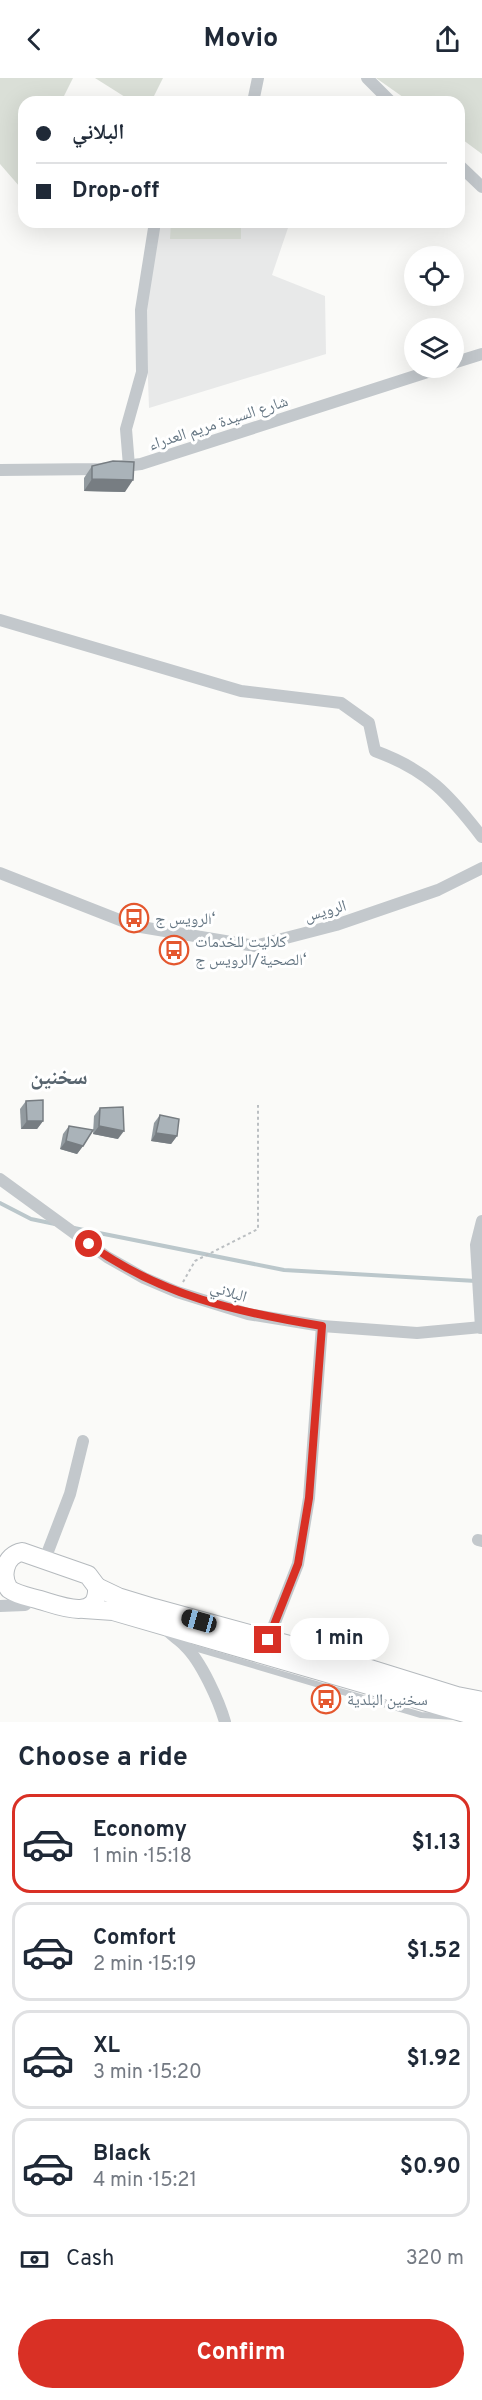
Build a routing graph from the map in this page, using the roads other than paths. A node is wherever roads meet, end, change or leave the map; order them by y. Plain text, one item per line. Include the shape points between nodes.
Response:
1 (258, 78) edge
2 (368, 78) edge
3 (254, 96) edge
4 (386, 96) edge
5 (465, 170) edge
6 (482, 186) edge
7 (154, 228) edge
8 (482, 354) edge
9 (464, 360) edge
10 (409, 378) edge
11 (129, 466) junction
12 (0, 470) edge
13 (0, 620) edge
14 (482, 837) edge
15 (482, 868) edge
16 (0, 873) edge
17 (0, 1179) edge
18 (482, 1221) edge
19 (322, 1326) junction
20 (481, 1328) edge
21 (83, 1441) dead end
22 (5, 1556) edge
23 (45, 1559) junction
24 (3, 1583) edge
25 (97, 1587) junction
26 (33, 1598) junction
27 (0, 1606) edge
28 (84, 1609) junction
29 (163, 1626) junction
30 (268, 1640) junction
31 (185, 1645) junction
32 (478, 1712) edge
33 (225, 1722) edge

1 - 3 street
2 - 4 street
5 - 6 street
7 - 11 street via 141,310 142,372 126,429
8 - 9 street
10 - 11 street, شارع السيدة مريم العدراء
11 - 12 street, شارع السيدة مريم العدراء
13 - 14 street via 241,691 342,703 369,723 375,751 406,763 452,798
15 - 16 street, الرويس via 438,890 336,925 255,946 135,926
17 - 19 street, البلاني via 107,1257 144,1278 248,1314
18 - 20 street via 476,1245
19 - 20 street, البلاني via 417,1333
19 - 30 street via 309,1498 300,1553
21 - 23 street via 70,1494
22 - 23 main road via 22,1552
22 - 24 main road
23 - 25 main road via 88,1575
24 - 26 main road via 16,1593
25 - 28 main road via 96,1599
25 - 30 main road via 118,1598
26 - 27 street via 25,1605
26 - 28 main road
28 - 29 main road via 113,1611
29 - 31 street
29 - 32 main road
30 - 32 main road via 457,1696
31 - 32 lane via 421,1715 440,1718
31 - 33 street via 212,1688

